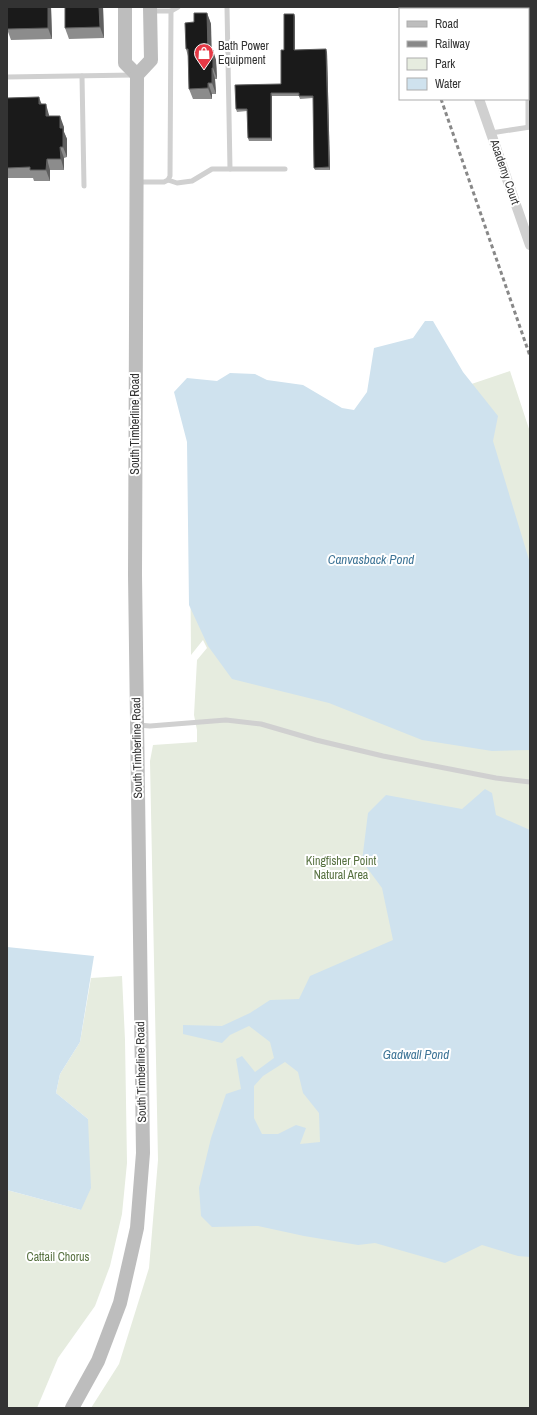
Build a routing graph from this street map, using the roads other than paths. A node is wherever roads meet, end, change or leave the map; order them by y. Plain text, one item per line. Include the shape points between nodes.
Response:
1 (125, 7) edge
2 (178, 7) edge
3 (227, 7) edge
4 (147, 8) edge
5 (171, 11) junction
6 (137, 75) junction
7 (82, 76) junction
8 (7, 77) edge
9 (479, 100) edge
10 (528, 100) edge
11 (529, 127) edge
12 (491, 133) junction
13 (230, 169) junction
14 (285, 169) dead end
15 (168, 180) junction
16 (136, 182) junction
17 (84, 186) dead end
18 (530, 245) edge
19 (136, 725) junction
20 (530, 782) edge
21 (72, 1408) edge

1 - 6 main road via 125,63
2 - 5 lane
3 - 13 lane
4 - 5 lane
4 - 6 main road via 150,60
5 - 15 lane
6 - 7 lane
6 - 16 main road, South Timberline Road
7 - 8 lane
7 - 17 lane
9 - 12 street, Academy Court
10 - 11 lane
11 - 12 lane
12 - 18 street, Academy Court
13 - 14 lane
13 - 15 lane via 212,169 192,181 177,183
15 - 16 lane
16 - 19 main road, South Timberline Road
19 - 20 lane via 226,720 261,724 383,756
19 - 21 main road, South Timberline Road via 143,1153 137,1228 120,1303 98,1361

